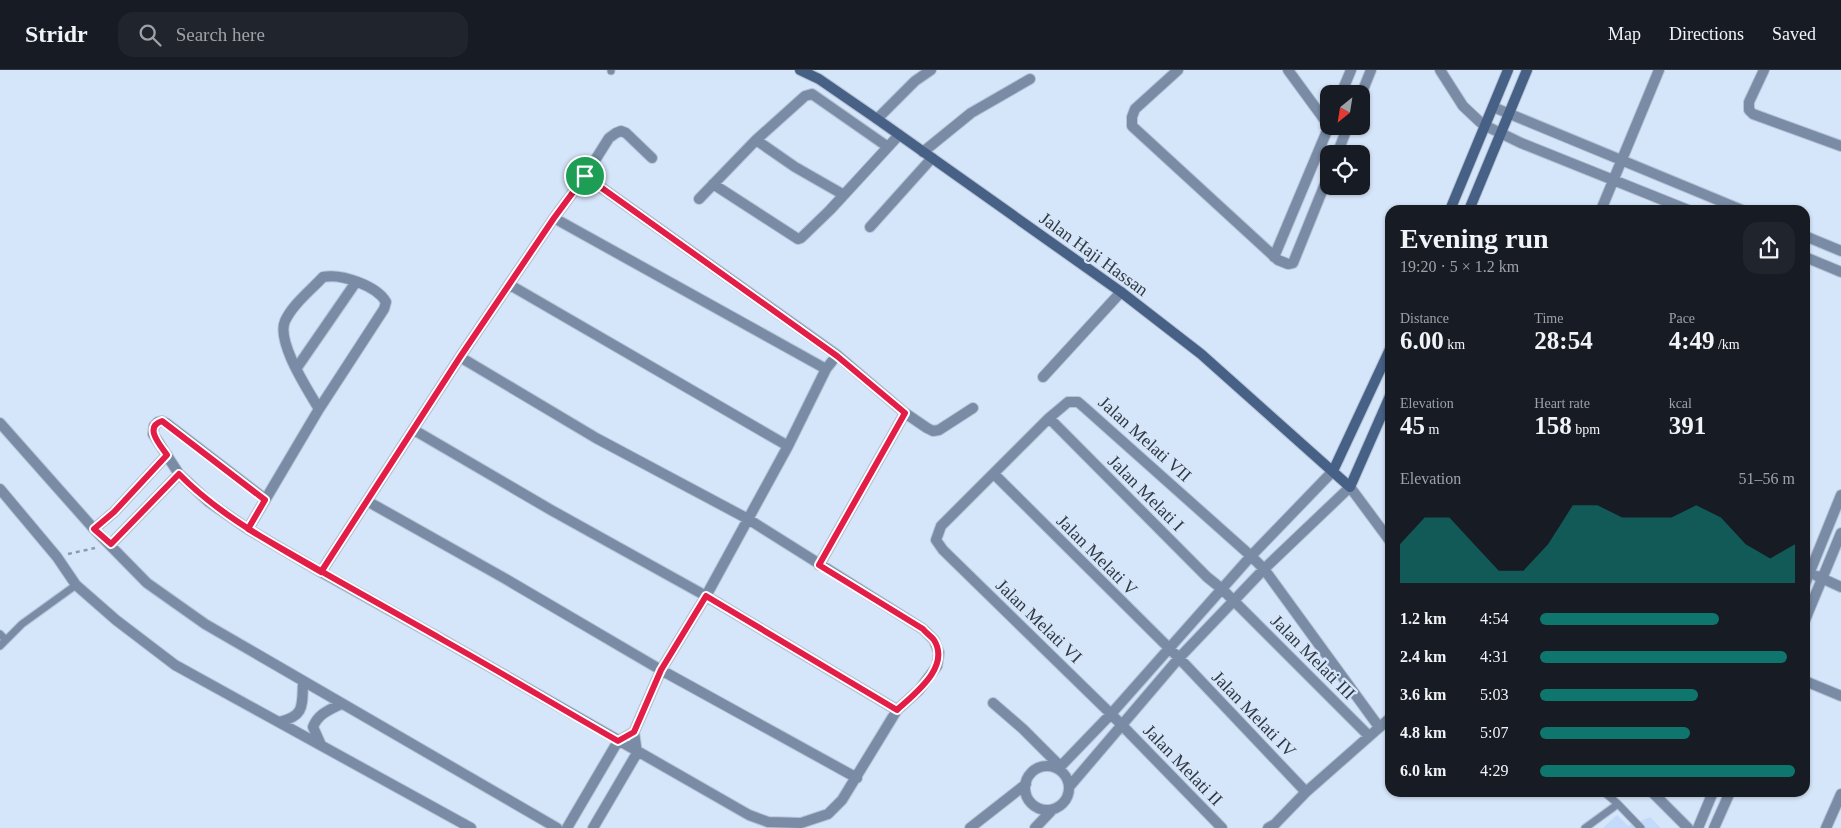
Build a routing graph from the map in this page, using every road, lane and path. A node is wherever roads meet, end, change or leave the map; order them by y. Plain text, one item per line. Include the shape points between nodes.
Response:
1 (800, 70) edge
2 (931, 70) edge
3 (1178, 70) edge
4 (1288, 70) edge
5 (1351, 70) edge
6 (1371, 70) edge
7 (1440, 70) edge
8 (1508, 70) edge
9 (1527, 70) edge
10 (1658, 70) edge
11 (1764, 70) edge
12 (1030, 79) dead end
13 (1345, 85) edge
14 (1365, 85) edge
15 (1493, 107) junction
16 (1320, 114) edge
17 (1508, 114) junction
18 (877, 118) junction
19 (1486, 126) junction
20 (1502, 134) junction
21 (899, 135) junction
22 (1325, 135) edge
23 (756, 140) junction
24 (1841, 146) edge
25 (888, 147) junction
26 (923, 152) junction
27 (652, 158) dead end
28 (932, 158) junction
29 (1622, 160) junction
30 (585, 176) junction
31 (1613, 180) junction
32 (713, 184) junction
33 (844, 195) junction
34 (1321, 195) edge
35 (699, 200) dead end
36 (1452, 205) edge
37 (1471, 205) edge
38 (1603, 205) edge
39 (1676, 205) edge
40 (1730, 205) edge
41 (554, 218) junction
42 (870, 227) dead end
43 (1810, 238) edge
44 (1841, 251) edge
45 (1274, 258) junction
46 (1810, 259) edge
47 (1841, 272) edge
48 (356, 282) junction
49 (510, 285) junction
50 (1121, 292) junction
51 (837, 356) junction
52 (460, 357) junction
53 (1385, 359) edge
54 (296, 369) junction
55 (826, 369) junction
56 (1043, 377) dead end
57 (1385, 407) edge
58 (973, 408) dead end
59 (319, 409) junction
60 (905, 413) junction
61 (1049, 418) junction
62 (0, 423) edge
63 (414, 430) junction
64 (788, 446) junction
65 (167, 455) junction
66 (1333, 471) junction
67 (179, 474) junction
68 (994, 474) junction
69 (1350, 487) junction
70 (0, 489) edge
71 (1841, 495) edge
72 (265, 500) junction
73 (366, 502) junction
74 (748, 519) junction
75 (94, 529) junction
76 (248, 529) junction
77 (1841, 532) edge
78 (1385, 534) edge
79 (936, 540) joint
80 (111, 544) junction
81 (1250, 556) junction
82 (57, 557) junction
83 (819, 565) junction
84 (1810, 567) edge
85 (1264, 569) junction
86 (321, 572) junction
87 (1810, 573) edge
88 (1823, 578) junction
89 (76, 585) junction
90 (1841, 586) edge
91 (1222, 589) junction
92 (706, 596) junction
93 (1233, 601) junction
94 (1810, 608) edge
95 (0, 634) edge
96 (6, 640) junction
97 (0, 646) edge
98 (1168, 649) junction
99 (1179, 658) junction
100 (661, 670) junction
101 (303, 682) junction
102 (1810, 682) edge
103 (1841, 696) edge
104 (993, 703) dead end
105 (341, 704) junction
106 (897, 710) junction
107 (1111, 714) junction
108 (279, 722) junction
109 (1385, 722) edge
110 (1121, 724) junction
111 (1379, 727) junction
112 (634, 732) junction
113 (1369, 736) junction
114 (618, 741) junction
115 (322, 746) junction
116 (637, 753) junction
117 (1059, 768) junction
118 (857, 778) junction
119 (1026, 784) junction
120 (1069, 787) junction
121 (1306, 792) junction
122 (1841, 794) edge
123 (1610, 797) edge
124 (1657, 797) edge
125 (1711, 797) edge
126 (1728, 797) edge
127 (1618, 804) junction
128 (1053, 809) junction
129 (1273, 827) edge
130 (471, 828) edge
131 (557, 828) edge
132 (566, 828) edge
133 (593, 828) edge
134 (970, 828) edge
135 (1034, 828) edge
136 (1222, 828) edge
137 (1585, 828) edge
138 (1641, 828) edge
139 (1688, 828) edge
140 (1698, 828) edge
141 (1714, 828) edge
142 (1826, 828) edge

1 - 18 street, Jalan Haji Hassan
2 - 18 street
3 - 45 street via 1136,109 1132,126
4 - 16 street
5 - 13 street
6 - 14 street
7 - 19 street via 1463,106
8 - 15 street
9 - 17 street
10 - 29 street
11 - 24 street via 1749,102 1749,110 1753,114
12 - 26 street via 971,114
15 - 17 street
15 - 19 street
17 - 20 street
17 - 29 street
18 - 21 street, Jalan Haji Hassan
19 - 20 street
19 - 36 street
20 - 31 street
20 - 37 street
21 - 25 street
21 - 26 street, Jalan Haji Hassan
22 - 45 street
23 - 25 street via 799,100 812,94
23 - 32 street
23 - 33 street
25 - 33 street
26 - 28 street, Jalan Haji Hassan
27 - 30 street via 626,133 616,132
28 - 42 street
28 - 50 street, Jalan Haji Hassan
29 - 31 street
29 - 40 street
30 - 41 street
30 - 51 street
31 - 38 street
31 - 39 street
32 - 33 street via 798,239
32 - 35 street
34 - 45 street via 1293,263 1283,263
41 - 49 street
41 - 55 street
43 - 44 street
46 - 47 street
48 - 54 street
48 - 54 street via 337,276 323,277 293,308 282,330
48 - 59 street via 383,296 386,302 384,309
49 - 52 street
49 - 64 street
50 - 56 street
50 - 66 street, Jalan Haji Hassan via 1202,354
51 - 55 street
51 - 60 street
52 - 63 street
52 - 74 street via 596,438
53 - 66 street
54 - 59 street
55 - 64 street
57 - 69 street
58 - 60 street via 933,431
59 - 72 street
60 - 83 street
61 - 68 street, Jalan Melati VII
61 - 81 street, Jalan Melati VII via 1068,402 1078,402
61 - 91 street, Jalan Melati I
62 - 75 street
63 - 73 street
63 - 92 street
64 - 74 street
65 - 67 street
65 - 72 street via 153,434 154,426 162,421
65 - 75 street
66 - 69 street, Jalan Haji Hassan
66 - 81 street
67 - 76 street via 209,502
67 - 80 street
68 - 79 street, Jalan Melati VII via 940,526
68 - 98 street, Jalan Melati V
69 - 78 street
69 - 85 street
70 - 82 street
71 - 84 street
72 - 76 street
73 - 86 street
73 - 100 street
74 - 83 street
74 - 92 street
75 - 80 street
76 - 86 street
77 - 88 street
79 - 107 street, Jalan Melati VI
80 - 82 path
80 - 101 street via 147,583 205,624
81 - 85 street, Jalan Melati VII
81 - 91 street
82 - 89 street
83 - 106 street via 923,629 934,640 939,653 937,666 919,690
85 - 93 street
85 - 111 street
86 - 114 street
87 - 88 street
88 - 90 street
88 - 94 street
89 - 96 lane via 22,624
89 - 108 street via 175,665
91 - 93 street, Jalan Melati I
91 - 98 street
92 - 100 street
92 - 106 street
93 - 99 street
93 - 113 street, Jalan Melati III
95 - 96 lane
96 - 97 lane
98 - 99 street, Jalan Melati V
98 - 107 street
99 - 110 street
99 - 121 street, Jalan Melati IV
100 - 112 street
100 - 118 street
101 - 105 street
101 - 108 street via 302,706 298,714 293,719
102 - 103 street
104 - 117 street via 1023,728
105 - 115 street via 323,712 316,720 313,727
105 - 131 street
106 - 118 street
107 - 110 street, Jalan Melati VI
107 - 117 street
108 - 115 street
109 - 111 street
110 - 120 street
110 - 136 street, Jalan Melati II
111 - 113 street
112 - 114 street
112 - 116 street
113 - 121 street
114 - 116 street
114 - 132 street
115 - 130 street
116 - 118 street via 748,815 768,822 801,823 828,814
116 - 133 street
117 - 119 street via 1038,768
117 - 120 street
119 - 128 street via 1032,804
119 - 134 street
120 - 128 street via 1065,801
121 - 129 street
122 - 142 street
123 - 127 lane
124 - 139 street
125 - 140 street
126 - 141 street
127 - 137 lane
127 - 138 lane
128 - 135 street

